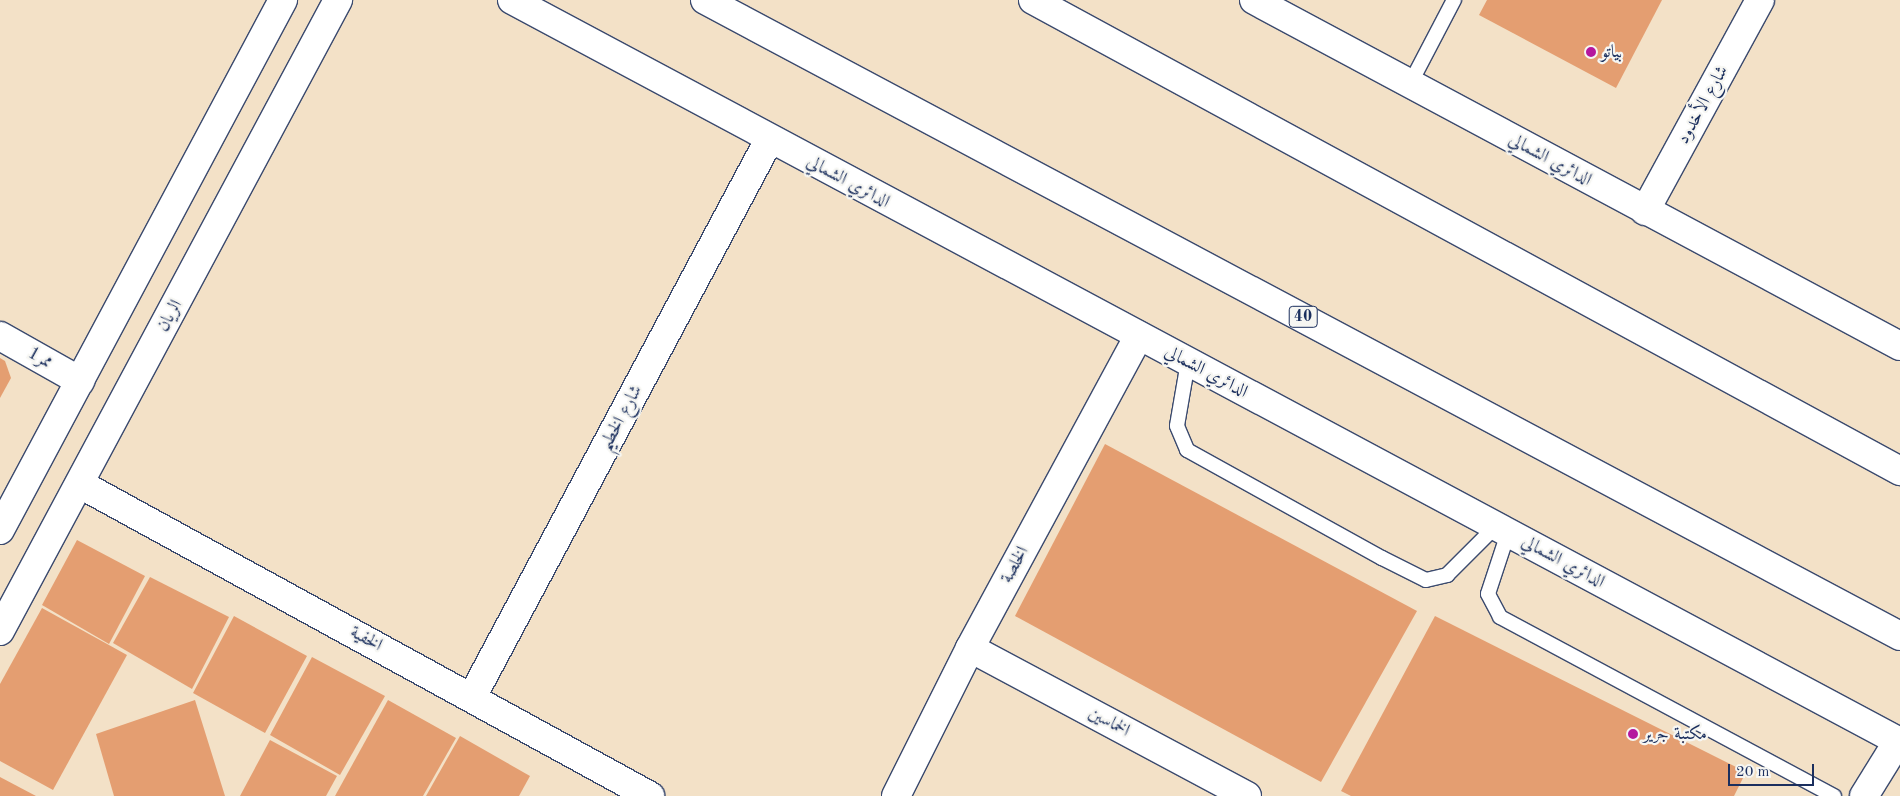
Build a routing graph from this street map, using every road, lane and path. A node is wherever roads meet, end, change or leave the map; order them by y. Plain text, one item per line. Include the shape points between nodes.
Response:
1 (283, 0) edge
2 (512, 0) edge
3 (705, 0) edge
4 (1033, 0) edge
5 (1254, 0) edge
6 (1454, 0) edge
7 (1760, 0) edge
8 (334, 1) edge
9 (1410, 84) junction
10 (769, 140) junction
11 (1645, 211) junction
12 (1850, 320) junction
13 (1900, 327) edge
14 (0, 336) edge
15 (1139, 336) junction
16 (1900, 346) edge
17 (1188, 362) junction
18 (80, 381) junction
19 (1900, 471) edge
20 (80, 484) junction
21 (0, 530) edge
22 (1502, 530) junction
23 (0, 631) edge
24 (1900, 636) edge
25 (970, 648) junction
26 (472, 697) junction
27 (1899, 742) edge
28 (650, 796) edge
29 (896, 796) edge
30 (1248, 796) edge
31 (1834, 796) edge
32 (1864, 796) edge

1 - 18 main road
2 - 10 main road, الدائري الشمالي
3 - 24 main road, 40
4 - 19 main road
5 - 9 main road, الدائري الشمالي
6 - 9 lane
7 - 11 main road, شارع الأخدود
8 - 20 main road, الريان
9 - 11 main road, الدائري الشمالي
10 - 15 main road, الدائري الشمالي
10 - 26 main road, شارع الخطيم
11 - 12 main road, الدائري الشمالي
12 - 13 main road
12 - 16 main road, الدائري الشمالي
14 - 18 main road, ممر1
15 - 17 main road, الدائري الشمالي
15 - 25 main road, الخلصة
17 - 22 main road, الدائري الشمالي
17 - 22 lane via 1177,426 1188,450 1382,558 1426,580 1447,574
18 - 21 main road
20 - 23 main road, الريان
20 - 26 main road, الخفية
22 - 27 main road, الدائري الشمالي
22 - 31 lane via 1488,594 1500,617
25 - 29 main road, الخلصة
25 - 30 main road, الخماسين
26 - 28 main road, الخفية
27 - 32 main road

